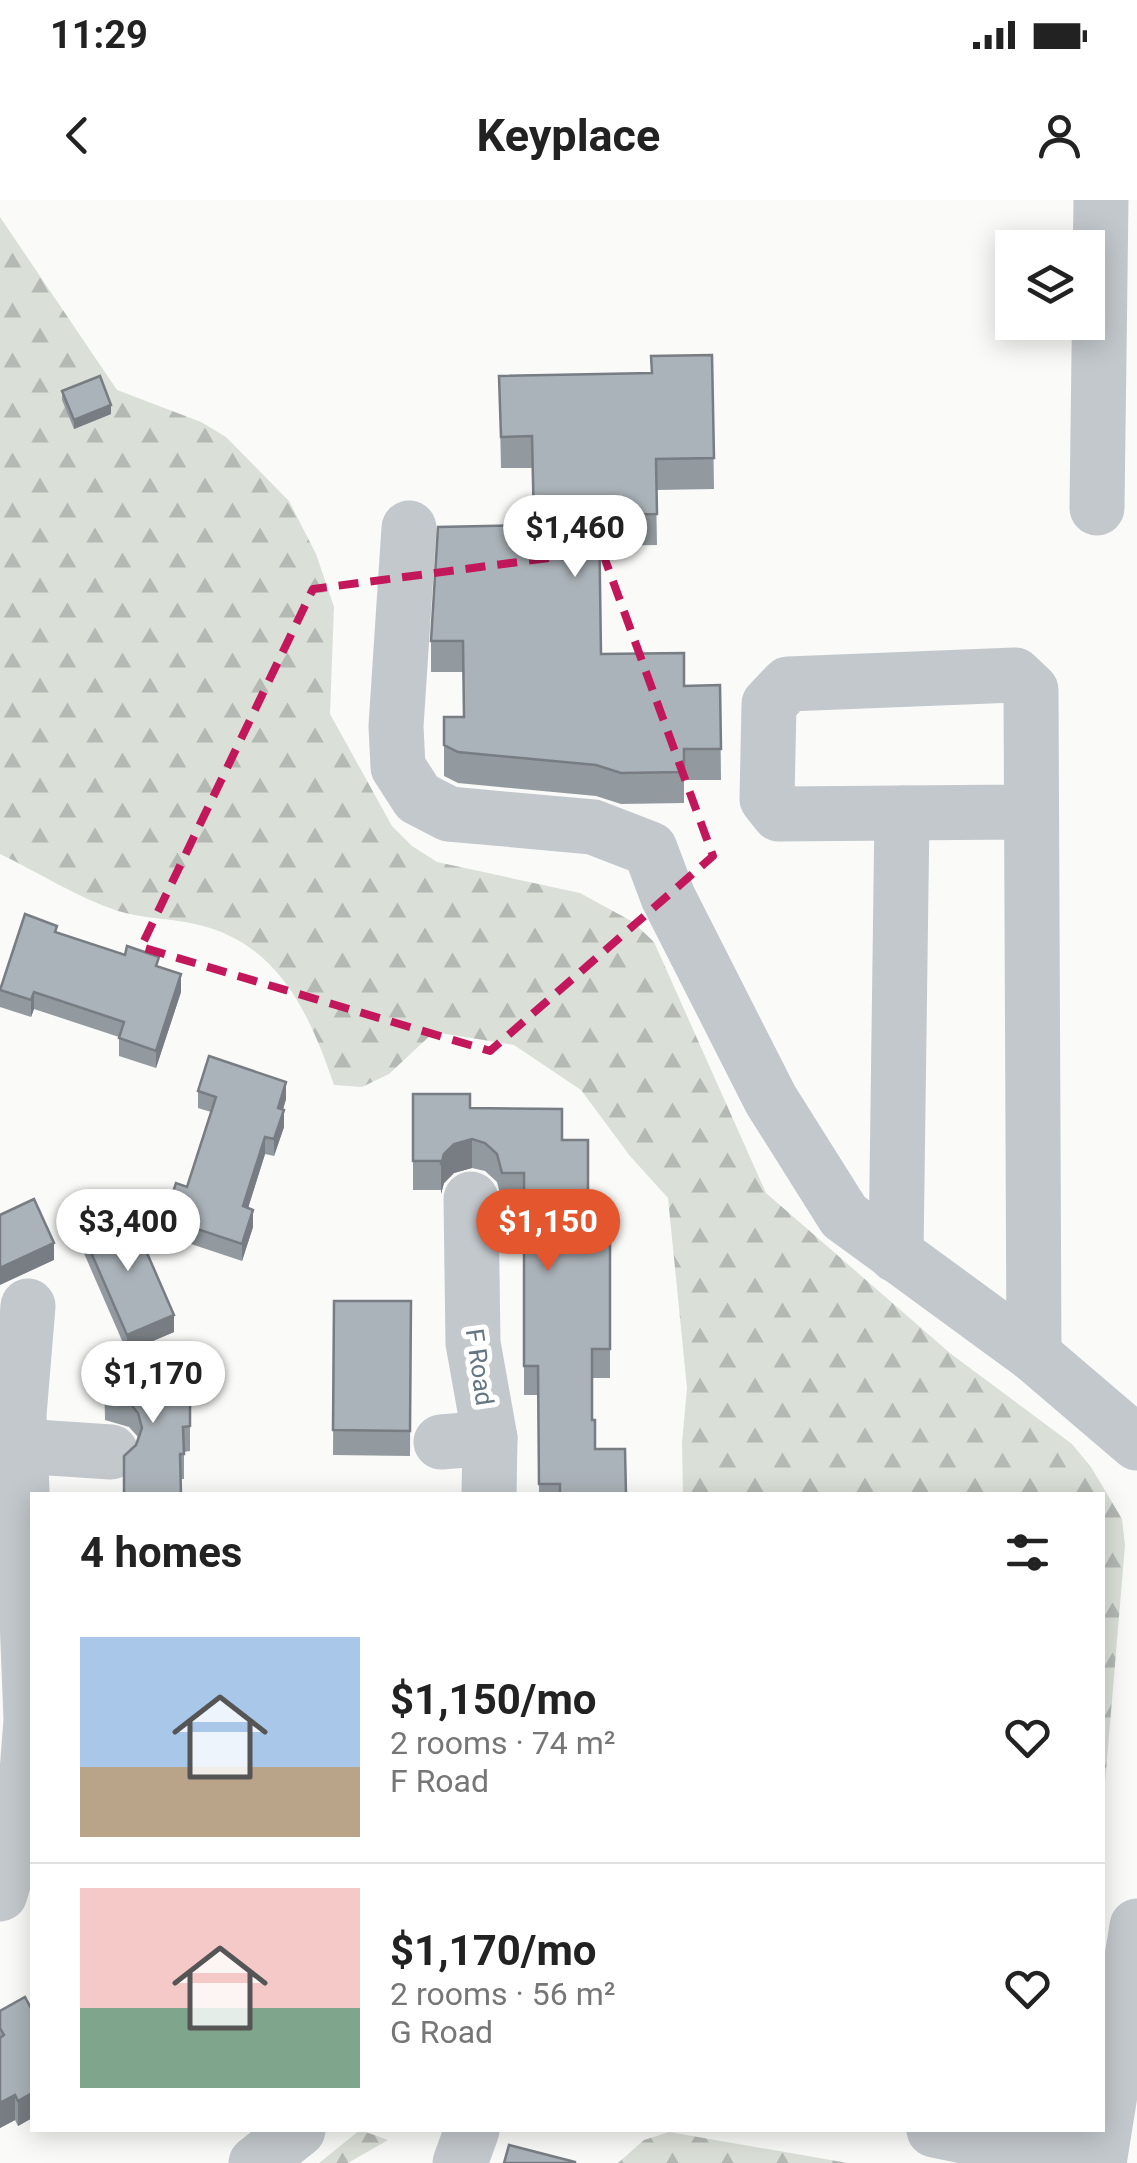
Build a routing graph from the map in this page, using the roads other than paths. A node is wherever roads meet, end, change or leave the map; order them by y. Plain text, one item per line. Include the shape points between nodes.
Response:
1 (1101, 200) edge
2 (1097, 508) dead end
3 (409, 528) dead end
4 (1030, 812) junction
5 (902, 813) junction
6 (485, 1226) dead end
7 (896, 1255) junction
8 (17, 1334) edge
9 (1034, 1356) junction
10 (1137, 1444) edge
11 (20, 1446) junction
12 (111, 1452) dead end
13 (488, 1492) edge
14 (28, 1521) edge
15 (14, 1660) edge
16 (30, 1716) edge
17 (30, 1733) edge
18 (5, 1863) edge
19 (1137, 1926) edge
20 (1105, 2120) edge
21 (295, 2132) edge
22 (471, 2132) edge
23 (944, 2132) edge
24 (1103, 2132) edge
25 (256, 2163) edge
26 (460, 2163) edge
27 (1098, 2163) edge

1 - 2 street
3 - 7 street via 396,726 398,768 418,798 449,814 594,827 650,848 771,1100 844,1216
4 - 5 street
4 - 5 street via 1031,690 1015,674 788,684 769,704 767,799 779,814
4 - 9 street
5 - 7 street
6 - 13 street, F Road via 457,1341 466,1440
7 - 9 street
8 - 11 street
9 - 10 street
11 - 12 street
11 - 14 street
14 - 15 street
15 - 16 street
17 - 18 street via 24,1811
19 - 20 street
21 - 25 street
22 - 26 street
23 - 27 street
24 - 27 street

